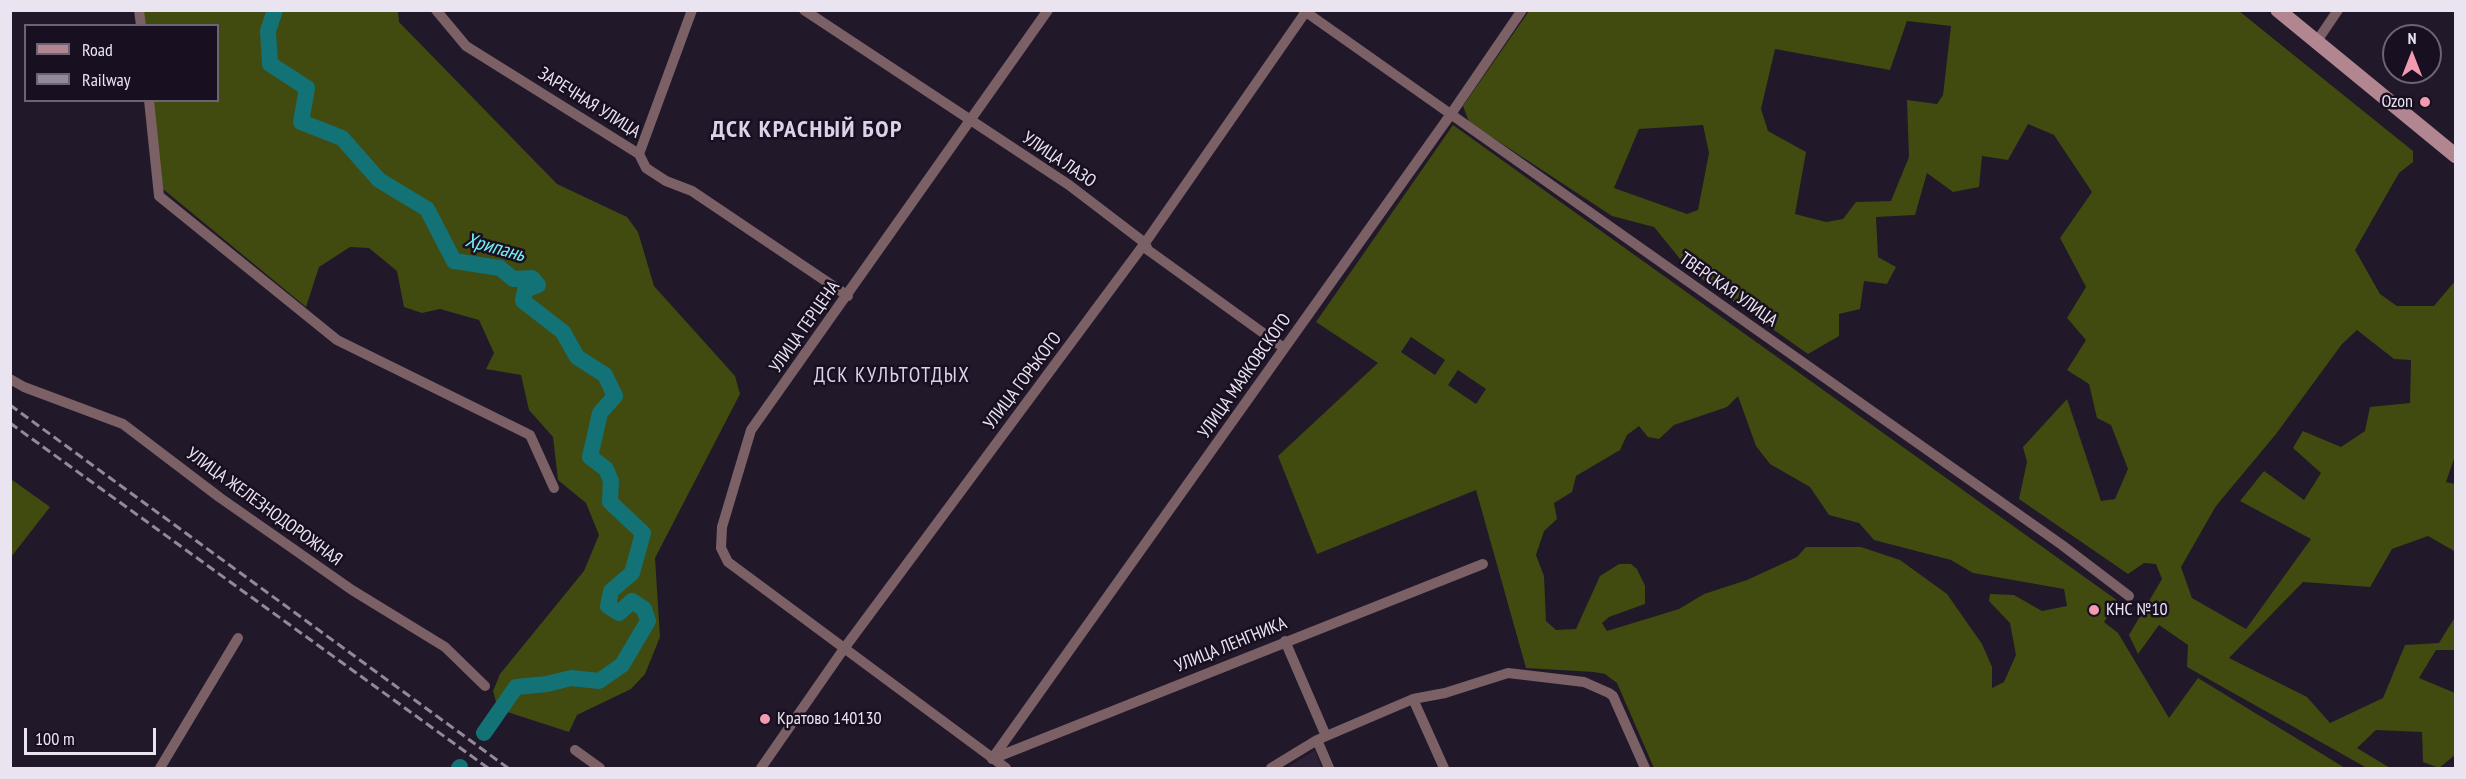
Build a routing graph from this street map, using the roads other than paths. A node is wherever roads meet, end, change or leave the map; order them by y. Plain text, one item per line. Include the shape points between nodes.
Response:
1 (692, 10) edge
2 (804, 10) edge
3 (1048, 10) edge
4 (1522, 10) edge
5 (2278, 10) edge
6 (2338, 10) edge
7 (436, 11) edge
8 (1305, 12) edge
9 (2317, 41) junction
10 (149, 102) edge
11 (1451, 114) junction
12 (972, 122) junction
13 (639, 154) junction
14 (2456, 156) edge
15 (1145, 243) junction
16 (848, 296) junction
17 (1284, 348) junction
18 (10, 379) edge
19 (554, 488) dead end
20 (1483, 564) dead end
21 (2129, 596) dead end
22 (238, 638) dead end
23 (1285, 641) junction
24 (843, 650) junction
25 (484, 686) dead end
26 (1413, 699) junction
27 (1321, 738) junction
28 (575, 750) dead end
29 (992, 759) junction
30 (160, 768) edge
31 (600, 768) edge
32 (761, 768) edge
33 (1006, 768) edge
34 (1271, 768) edge
35 (1329, 768) edge
36 (1444, 768) edge
37 (1645, 768) edge

1 - 13 street
2 - 12 street, УЛИЦА ЛАЗО
3 - 12 street, УЛИЦА ГЕРЦЕНА
4 - 11 street, УЛИЦА МАЯКОВСКОГО
5 - 9 main road
6 - 9 street
7 - 13 street, ЗАРЕЧНАЯ УЛИЦА via 466,46
8 - 11 street, ТВЕРСКАЯ УЛИЦА
8 - 15 street, УЛИЦА ГОРЬКОГО
9 - 14 main road
10 - 19 street via 159,196 337,340 530,435
11 - 17 street, УЛИЦА МАЯКОВСКОГО
11 - 21 street, ТВЕРСКАЯ УЛИЦА
12 - 15 street, УЛИЦА ЛАЗО via 1069,185
12 - 16 street, УЛИЦА ГЕРЦЕНА
13 - 16 street, ЗАРЕЧНАЯ УЛИЦА via 646,168 692,191
15 - 17 street, УЛИЦА ЛАЗО via 1148,250
15 - 24 street, УЛИЦА ГОРЬКОГО
16 - 24 street, УЛИЦА ГЕРЦЕНА via 751,430 722,527 721,548 728,562
17 - 29 street, УЛИЦА МАЯКОВСКОГО
18 - 25 street, УЛИЦА ЖЕЛЕЗНОДОРОЖНАЯ via 123,424 352,590 445,647
20 - 23 street, УЛИЦА ЛЕНГНИКА
22 - 30 street
23 - 27 street
23 - 29 street, УЛИЦА ЛЕНГНИКА
24 - 29 street, УЛИЦА ГЕРЦЕНА
24 - 32 street, УЛИЦА ГОРЬКОГО
26 - 27 street
26 - 36 street
26 - 37 street via 1508,673 1598,686 1613,696
27 - 34 street
27 - 35 street
28 - 31 street
29 - 33 street, УЛИЦА ГЕРЦЕНА

